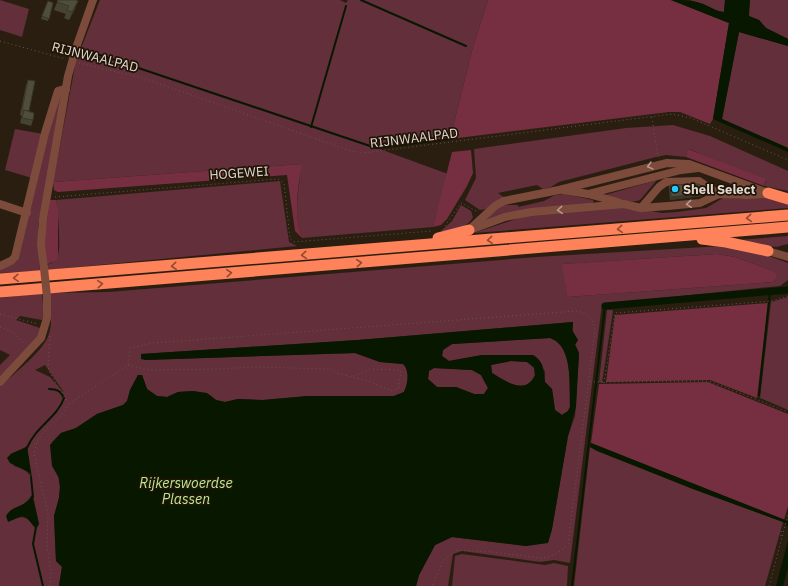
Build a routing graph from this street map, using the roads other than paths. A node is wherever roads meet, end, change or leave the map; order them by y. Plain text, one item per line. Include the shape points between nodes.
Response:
1 (94, 0) edge
2 (66, 89) junction
3 (699, 168) junction
4 (559, 190) junction
5 (768, 193) junction
6 (588, 194) junction
7 (719, 194) junction
8 (788, 199) edge
9 (0, 204) edge
10 (624, 204) junction
11 (641, 208) junction
12 (26, 213) junction
13 (788, 215) edge
14 (788, 227) edge
15 (469, 230) junction
16 (690, 235) junction
17 (426, 245) junction
18 (768, 251) junction
19 (788, 251) edge
20 (788, 258) edge
21 (0, 266) edge
22 (0, 279) edge
23 (0, 292) edge
24 (0, 382) edge

1 - 2 street via 72,61
2 - 12 street via 58,91 55,97
2 - 24 street, bridge via 42,220 41,245 47,297 46,326 31,351
3 -> 4 street via 683,163 659,164
3 - 5 street
3 - 6 street via 681,170
4 - 6 street
4 - 15 street via 504,202 495,206
5 - 7 street
5 - 8 highway
6 - 10 street
7 -> 11 street via 700,203
7 - 11 street via 699,181 666,182
9 - 12 street
10 - 11 street
10 -> 15 street via 531,212 505,217
12 - 21 street via 15,257 11,262
13 -> 17 highway
14 - 16 highway
15 - 17 highway via 438,238
16 - 18 highway
23 -> 16 highway
17 -> 22 highway
18 - 19 street
18 - 20 street

